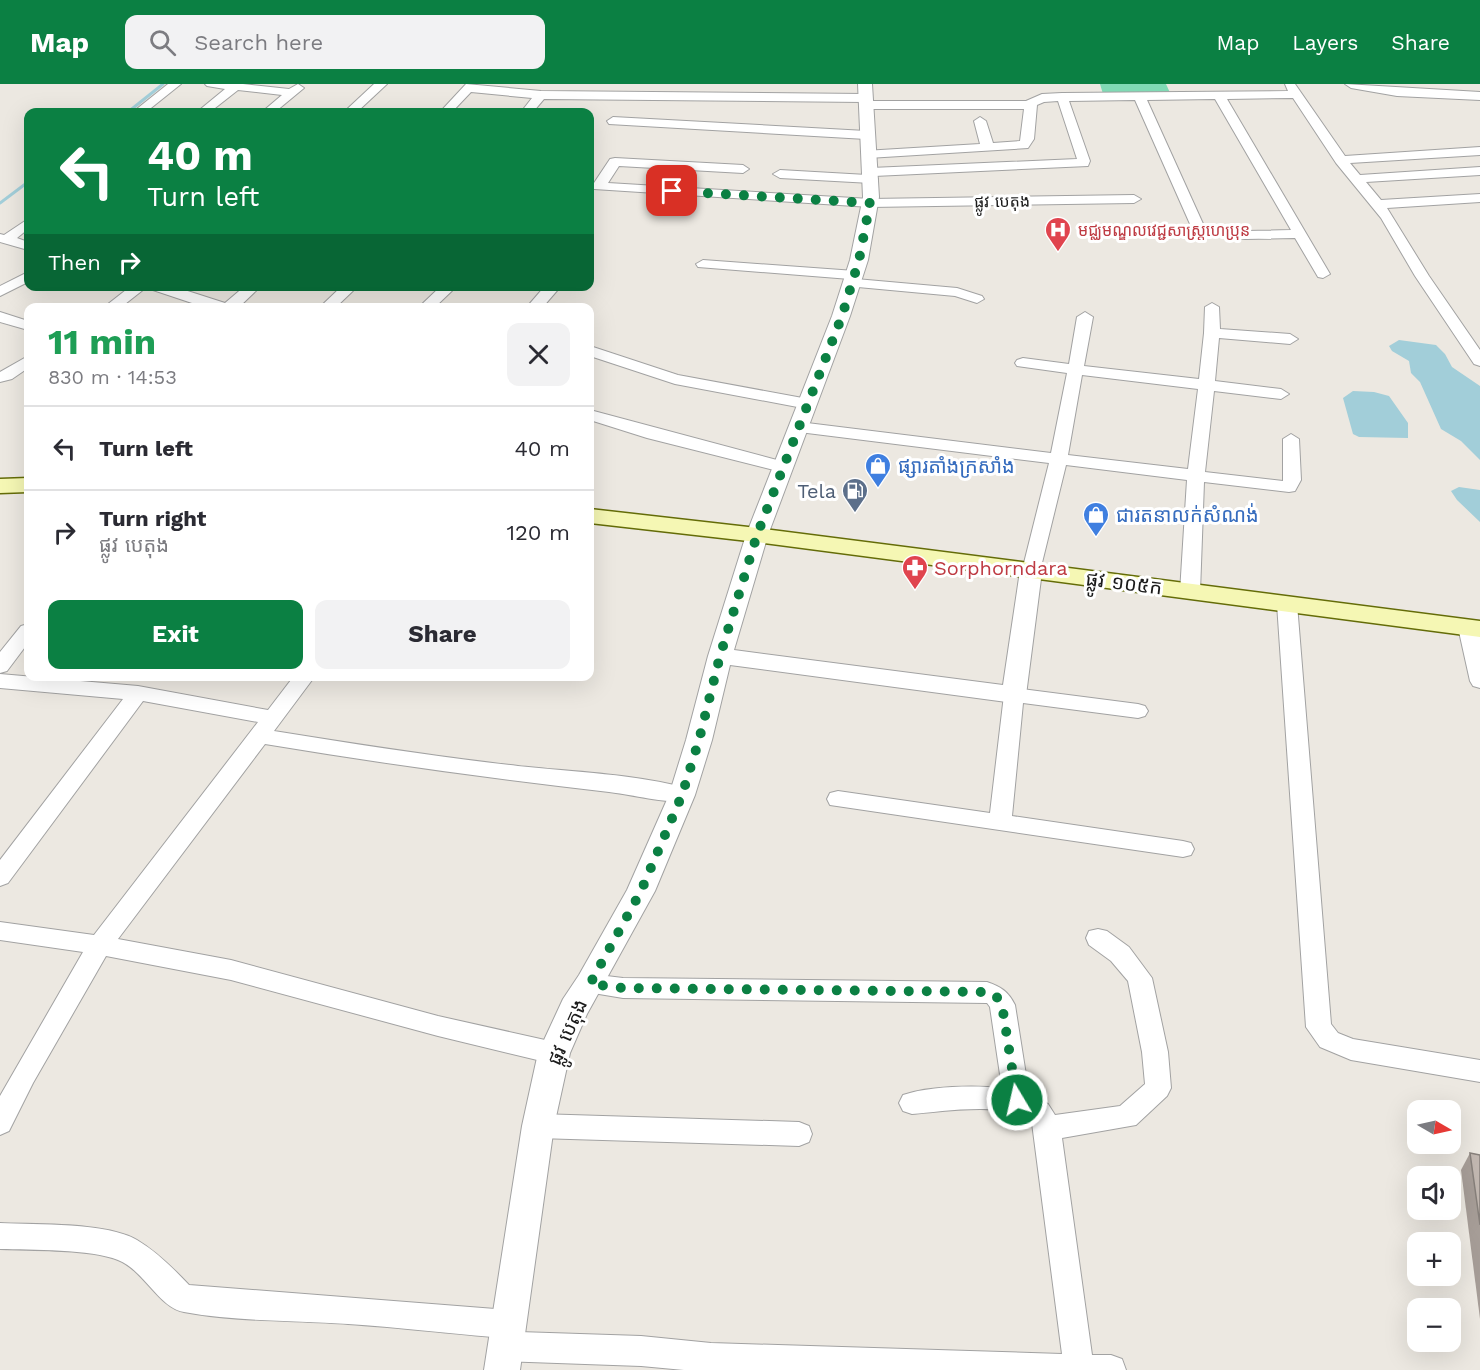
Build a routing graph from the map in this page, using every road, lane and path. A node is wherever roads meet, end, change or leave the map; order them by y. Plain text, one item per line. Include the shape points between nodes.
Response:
1 (175, 84) edge
2 (211, 84) edge
3 (303, 84) edge
4 (381, 84) edge
5 (630, 84) edge
6 (1092, 84) edge
7 (1246, 84) edge
8 (1351, 84) edge
9 (470, 86) edge
10 (235, 87) junction
11 (1293, 89) edge
12 (761, 90) edge
13 (292, 93) junction
14 (541, 95) junction
15 (1219, 95) junction
16 (1254, 95) junction
17 (624, 96) junction
18 (865, 96) edge
19 (1139, 96) junction
20 (1480, 96) edge
21 (1062, 97) junction
22 (1095, 97) junction
23 (1031, 105) junction
24 (144, 108) edge
25 (207, 108) edge
26 (273, 108) edge
27 (354, 108) edge
28 (450, 108) edge
29 (530, 108) edge
30 (613, 121) dead end
31 (980, 121) dead end
32 (988, 148) junction
33 (1480, 151) edge
34 (751, 155) dead end
35 (1341, 160) junction
36 (743, 169) junction
37 (869, 169) junction
38 (1480, 171) edge
39 (780, 174) dead end
40 (1357, 179) junction
41 (726, 193) junction
42 (1480, 198) edge
43 (1134, 199) dead end
44 (1379, 204) junction
45 (24, 226) edge
46 (1300, 234) junction
47 (3, 239) edge
48 (24, 245) edge
49 (703, 264) dead end
50 (1323, 274) dead end
51 (24, 278) edge
52 (853, 279) junction
53 (134, 291) edge
54 (170, 291) edge
55 (248, 291) edge
56 (345, 291) edge
57 (444, 291) edge
58 (549, 291) edge
59 (0, 292) edge
60 (977, 298) dead end
61 (117, 303) edge
62 (210, 303) edge
63 (232, 303) edge
64 (332, 303) edge
65 (431, 303) edge
66 (538, 303) edge
67 (1212, 307) dead end
68 (0, 317) edge
69 (1085, 317) dead end
70 (24, 325) edge
71 (1212, 333) junction
72 (1290, 339) dead end
73 (594, 352) edge
74 (1480, 361) edge
75 (1023, 363) dead end
76 (24, 364) edge
77 (1076, 370) junction
78 (0, 377) edge
79 (1206, 385) junction
80 (1281, 394) dead end
81 (594, 416) edge
82 (803, 416) junction
83 (1291, 439) dead end
84 (1059, 458) junction
85 (782, 466) junction
86 (1196, 476) junction
87 (24, 484) edge
88 (0, 486) edge
89 (594, 516) edge
90 (757, 535) junction
91 (1031, 571) junction
92 (1190, 592) junction
93 (1287, 604) junction
94 (1474, 628) edge
95 (24, 635) edge
96 (720, 656) junction
97 (0, 666) edge
98 (0, 681) edge
99 (301, 681) edge
100 (1480, 681) edge
101 (138, 693) junction
102 (1014, 695) junction
103 (1138, 711) dead end
104 (267, 727) junction
105 (682, 795) junction
106 (838, 799) dead end
107 (1000, 822) junction
108 (1183, 849) dead end
109 (0, 877) edge
110 (0, 931) edge
111 (1098, 938) dead end
112 (100, 945) junction
113 (590, 984) junction
114 (554, 1053) junction
115 (1480, 1071) edge
116 (1017, 1100) junction
117 (912, 1103) dead end
118 (0, 1122) edge
119 (538, 1126) junction
120 (1047, 1128) junction
121 (799, 1134) dead end
122 (0, 1236) edge
123 (505, 1347) edge
124 (711, 1364) edge
125 (894, 1366) edge
126 (1079, 1369) edge
127 (1111, 1370) edge

1 - 24 street
2 - 10 street
3 - 13 street
4 - 27 street
5 - 17 street
6 - 22 street
7 - 16 street
8 - 20 street via 1397,92
9 - 14 street
9 - 28 street
10 - 13 street
10 - 25 street
11 - 16 street
11 - 35 street
12 - 17 street
12 - 18 street
13 - 26 street
14 - 17 street via 588,101
14 - 29 street
15 - 16 street
15 - 19 street
15 - 46 street
18 - 23 street
18 - 37 street, ផ្លូវ បេតុង
19 - 22 street
19 - 46 street via 1199,230 1245,235
21 - 22 street
21 - 23 street via 1042,98
21 - 37 street via 1083,163
23 - 32 street via 1026,144
30 - 37 street
31 - 32 street
32 - 37 street
33 - 35 street
34 - 36 street
35 - 40 street
36 - 41 street
36 - 41 street, ផ្លូវ បេតុង via 615,162 600,187
37 - 39 street
37 - 41 street, ផ្លូវ បេតុង
37 - 43 street, ផ្លូវ បេតុង
37 - 52 street, ផ្លូវ បេតុង
38 - 40 street
40 - 44 street
42 - 44 street
44 - 74 street
45 - 47 street
46 - 50 street
47 - 48 street
49 - 52 street
51 - 59 street
52 - 60 street
52 - 82 street, ផ្លូវ បេតុង
53 - 61 street
54 - 62 street
55 - 63 street
56 - 64 street
57 - 65 street
58 - 66 street
67 - 71 street
68 - 70 street
69 - 77 street
71 - 72 street
71 - 79 street
73 - 82 street
75 - 77 street
76 - 78 street
77 - 79 street
77 - 84 street
79 - 80 street
79 - 86 street
81 - 85 street
82 - 84 street
82 - 85 street, ផ្លូវ បេតុង
83 - 86 street via 1289,487
84 - 86 street
84 - 91 street
85 - 90 street, ផ្លូវ បេតុង
86 - 92 street
87 - 88 main road
89 - 90 main road, ផ្លូវ ១០៥ក
90 - 91 main road, ផ្លូវ ១០៥ក
90 - 96 street, ផ្លូវ បេតុង
91 - 92 main road, ផ្លូវ ១០៥ក
91 - 102 street
92 - 93 main road, ផ្លូវ ១០៥ក
93 - 94 main road, ផ្លូវ ១០៥ក
93 - 115 street via 1319,1027 1329,1040 1351,1049
94 - 100 street
95 - 97 street
96 - 102 street
96 - 105 street, ផ្លូវ បេតុង
98 - 101 street
99 - 104 street
101 - 104 street
101 - 109 street
102 - 103 street
102 - 107 street
104 - 105 street via 357,752
104 - 112 street
105 - 113 street, ផ្លូវ បេតុង via 641,891
106 - 107 street
107 - 108 street
110 - 112 street
111 - 120 street via 1120,954 1140,978 1158,1088 1127,1117
112 - 114 street via 231,970
112 - 118 street
113 - 114 street, ផ្លូវ បេតុង via 574,1008
113 - 116 street via 623,988 987,992 1002,1005
114 - 119 street, ផ្លូវ បេតុង
116 - 117 street
116 - 120 street via 1038,1110
119 - 121 street
119 - 123 street, ផ្លូវ បេតុង
120 - 126 street
122 - 123 street via 65,1239 125,1248 150,1265 182,1298 349,1310
123 - 124 street via 641,1351
124 - 125 street
125 - 126 street
126 - 127 street

